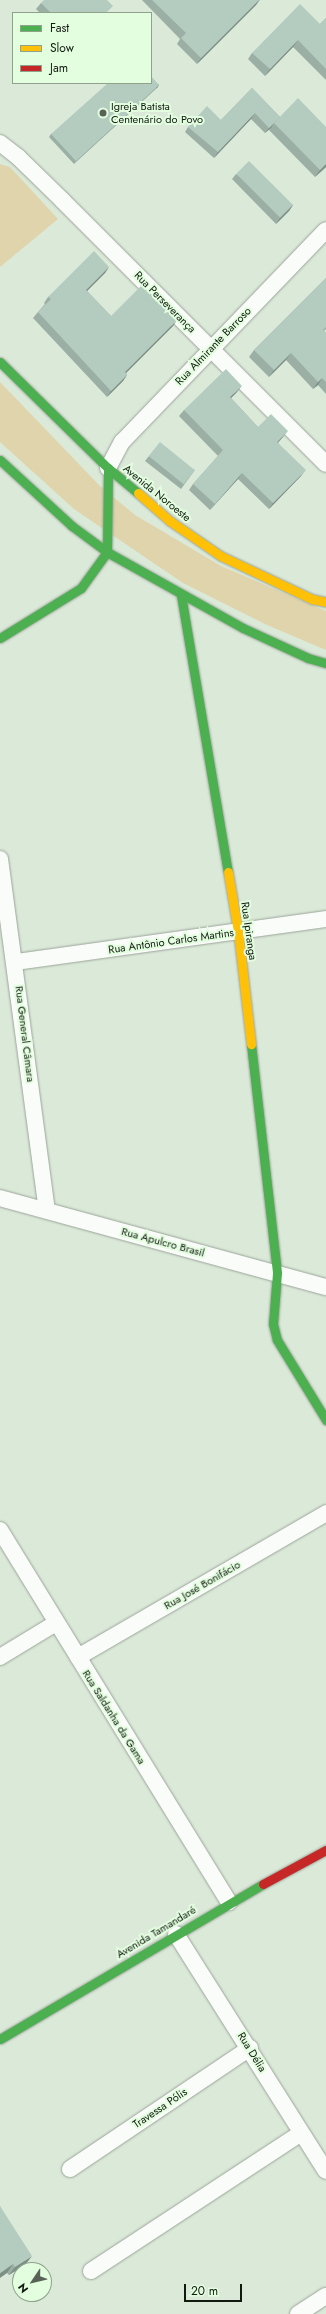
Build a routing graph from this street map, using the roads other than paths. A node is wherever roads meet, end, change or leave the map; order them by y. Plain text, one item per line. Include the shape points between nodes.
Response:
1 (0, 143) edge
2 (326, 230) edge
3 (211, 348) junction
4 (0, 362) edge
5 (0, 460) edge
6 (326, 464) edge
7 (108, 468) junction
8 (107, 552) junction
9 (181, 595) junction
10 (326, 602) edge
11 (0, 638) edge
12 (326, 663) edge
13 (0, 859) edge
14 (326, 919) edge
15 (238, 931) junction
16 (16, 962) junction
17 (0, 1198) edge
18 (47, 1210) junction
19 (277, 1273) junction
20 (326, 1287) edge
21 (326, 1420) edge
22 (326, 1512) edge
23 (0, 1530) edge
24 (56, 1623) junction
25 (0, 1657) edge
26 (78, 1657) junction
27 (326, 1850) edge
28 (229, 1902) junction
29 (176, 1934) junction
30 (0, 2039) edge
31 (250, 2048) junction
32 (302, 2133) junction
33 (70, 2169) dead end
34 (326, 2171) edge
35 (91, 2271) dead end
36 (326, 2296) edge
37 (304, 2312) edge

1 - 3 street, Rua Perseverança via 18,157
2 - 3 street, Rua Almirante Barroso
3 - 6 street, Rua Perseverança
3 - 7 street, Rua Almirante Barroso via 122,442
4 - 7 main road, Avenida Noroeste
5 - 8 main road via 72,526
7 - 8 main road
7 - 10 main road, Avenida Noroeste via 170,521 221,556 312,599
8 - 9 main road
8 - 11 main road via 81,588
9 - 12 main road via 243,628 308,658
9 - 15 main road, Rua Ipiranga
13 - 16 street, Rua General Câmara
14 - 15 street, Rua Antônio Carlos Martins
15 - 16 street, Rua Antônio Carlos Martins
15 - 19 main road, Rua Ipiranga
16 - 18 street, Rua General Câmara
17 - 18 street, Rua Apulcro Brasil
18 - 19 street, Rua Apulcro Brasil
19 - 20 street, Rua Apulcro Brasil
19 - 21 main road, Rua Ipiranga via 273,1324 277,1340
22 - 26 street, Rua José Bonifácio
23 - 24 street, Rua Saldanha da Gama
24 - 25 street
24 - 26 street, Rua Saldanha da Gama
26 - 28 street, Rua Saldanha da Gama
27 - 28 main road, Avenida Tamandaré
28 - 29 main road, Avenida Tamandaré
29 - 30 main road, Avenida Tamandaré
29 - 31 street, Rua Délia
31 - 32 street, Rua Délia
31 - 33 street, Travessa Pólis
32 - 34 street, Rua Délia
32 - 35 street
36 - 37 street

